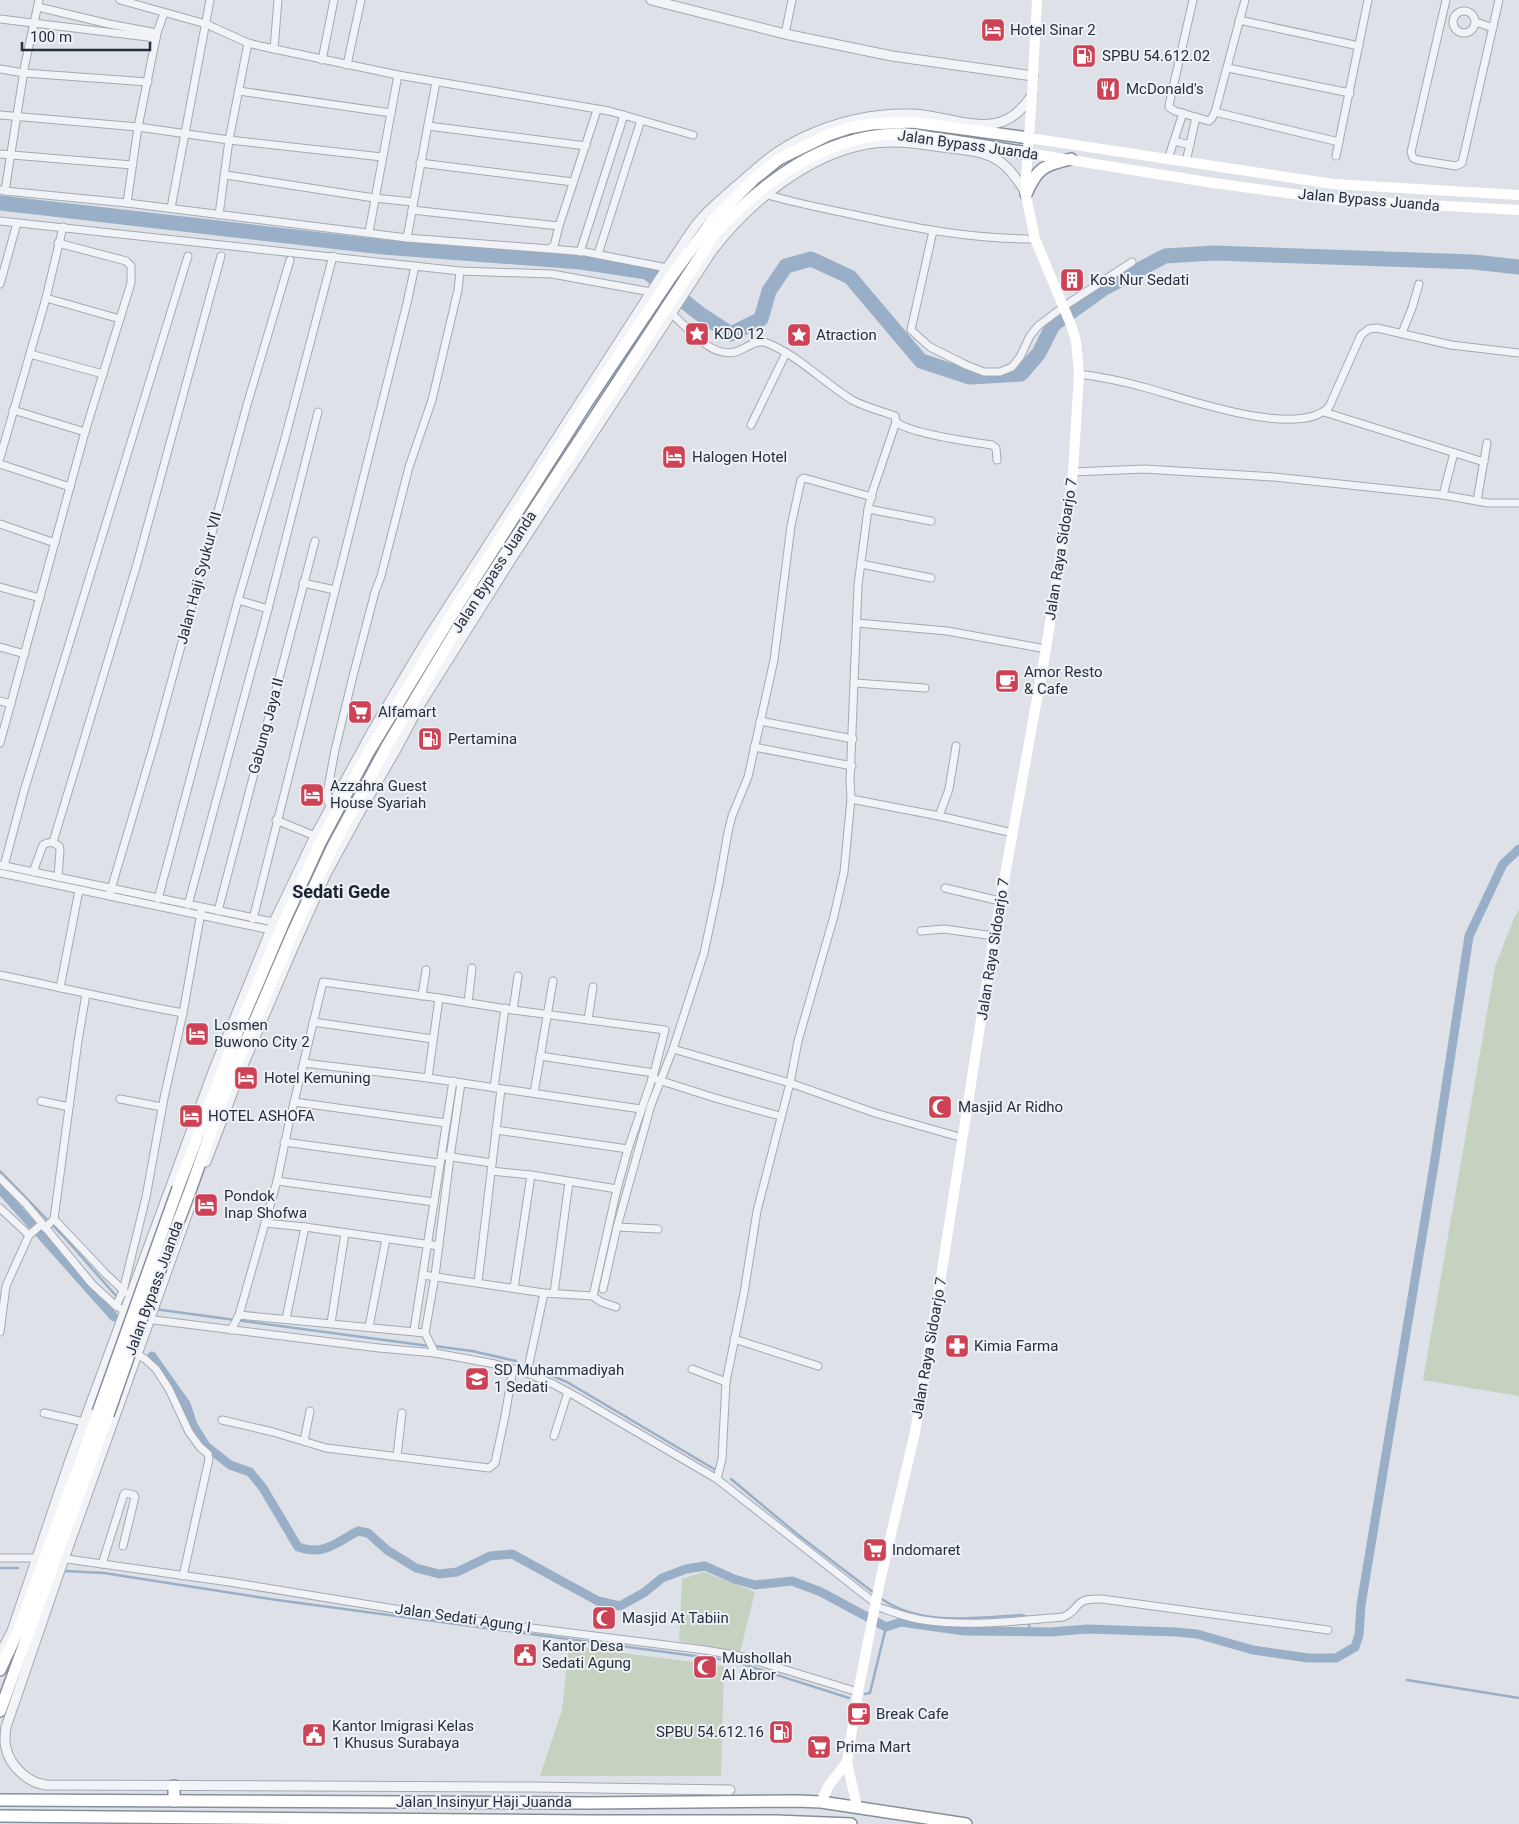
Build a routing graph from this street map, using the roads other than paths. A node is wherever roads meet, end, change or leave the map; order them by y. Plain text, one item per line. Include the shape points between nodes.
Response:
1 (120, 0) edge
2 (210, 0) edge
3 (278, 0) edge
4 (334, 0) edge
5 (362, 0) edge
6 (651, 0) edge
7 (792, 0) edge
8 (1037, 0) edge
9 (1193, 0) edge
10 (1245, 0) edge
11 (1368, 0) edge
12 (1446, 0) edge
13 (1499, 0) edge
14 (38, 3) edge
15 (164, 13) junction
16 (1443, 17) junction
17 (0, 19) edge
18 (1239, 20) junction
19 (1454, 20) junction
20 (34, 22) junction
21 (1476, 22) junction
22 (206, 24) junction
23 (1493, 28) junction
24 (784, 34) junction
25 (157, 36) junction
26 (248, 43) junction
27 (1359, 46) junction
28 (274, 49) junction
29 (322, 60) junction
30 (348, 65) junction
31 (1228, 68) junction
32 (0, 69) edge
33 (24, 73) junction
34 (398, 75) junction
35 (1033, 76) junction
36 (148, 82) junction
37 (436, 82) junction
38 (239, 91) junction
39 (1350, 93) junction
40 (1032, 95) junction
41 (597, 110) junction
42 (1215, 112) junction
43 (391, 113) junction
44 (1183, 113) junction
45 (0, 115) edge
46 (624, 115) junction
47 (17, 117) junction
48 (1196, 118) junction
49 (641, 120) junction
50 (924, 120) junction
51 (428, 126) junction
52 (138, 127) junction
53 (185, 134) junction
54 (693, 135) dead end
55 (1029, 138) junction
56 (229, 140) junction
57 (1174, 141) junction
58 (1339, 142) junction
59 (1190, 145) junction
60 (586, 146) junction
61 (1027, 153) junction
62 (0, 154) edge
63 (12, 155) junction
64 (1336, 156) dead end
65 (382, 157) junction
66 (1071, 159) junction
67 (1168, 159) junction
68 (1186, 162) junction
69 (420, 163) junction
70 (132, 165) junction
71 (226, 175) junction
72 (573, 182) junction
73 (3, 190) edge
74 (769, 191) junction
75 (1025, 192) junction
76 (1519, 195) edge
77 (374, 198) junction
78 (413, 202) junction
79 (127, 203) junction
80 (171, 208) junction
81 (412, 210) junction
82 (1519, 210) edge
83 (219, 215) junction
84 (0, 221) edge
85 (18, 223) junction
86 (559, 226) junction
87 (63, 227) junction
88 (933, 231) junction
89 (369, 232) junction
90 (407, 238) junction
91 (1035, 239) junction
92 (58, 243) junction
93 (551, 249) junction
94 (580, 252) junction
95 (598, 254) junction
96 (188, 256) dead end
97 (221, 256) dead end
98 (333, 256) junction
99 (290, 260) dead end
100 (1132, 262) dead end
101 (415, 266) junction
102 (460, 271) junction
103 (667, 272) junction
104 (0, 284) edge
105 (1419, 284) dead end
106 (654, 294) junction
107 (46, 298) junction
108 (672, 309) junction
109 (1063, 309) junction
110 (120, 319) junction
111 (1402, 333) junction
112 (786, 353) junction
113 (1519, 353) edge
114 (30, 354) junction
115 (103, 374) junction
116 (1079, 374) junction
117 (13, 410) junction
118 (318, 412) dead end
119 (1324, 412) junction
120 (896, 422) junction
121 (751, 425) dead end
122 (85, 432) junction
123 (1487, 443) dead end
124 (1454, 453) junction
125 (0, 458) edge
126 (997, 460) dead end
127 (1484, 462) junction
128 (0, 464) edge
129 (1074, 472) junction
130 (70, 487) junction
131 (1443, 495) junction
132 (872, 497) junction
133 (1478, 500) junction
134 (1519, 503) edge
135 (868, 509) junction
136 (931, 521) dead end
137 (0, 524) edge
138 (314, 541) dead end
139 (55, 543) junction
140 (861, 564) junction
141 (931, 578) dead end
142 (304, 584) junction
143 (0, 587) edge
144 (335, 590) junction
145 (40, 598) junction
146 (238, 600) junction
147 (465, 606) junction
148 (268, 609) junction
149 (856, 623) junction
150 (0, 647) edge
151 (1046, 649) junction
152 (24, 654) junction
153 (855, 683) junction
154 (924, 688) dead end
155 (0, 701) edge
156 (11, 704) junction
157 (760, 722) junction
158 (853, 739) junction
159 (0, 743) edge
160 (956, 746) dead end
161 (754, 747) junction
162 (852, 766) junction
163 (851, 799) junction
164 (332, 807) junction
165 (939, 816) junction
166 (276, 820) junction
167 (1013, 833) junction
168 (315, 836) junction
169 (53, 842) junction
170 (1, 868) edge
171 (33, 872) junction
172 (58, 876) junction
173 (945, 888) dead end
174 (79, 890) junction
175 (110, 892) junction
176 (158, 899) junction
177 (1000, 901) junction
178 (188, 905) junction
179 (201, 911) junction
180 (218, 911) junction
181 (253, 918) junction
182 (276, 926) junction
183 (294, 930) junction
184 (921, 931) dead end
185 (994, 936) junction
186 (287, 954) junction
187 (472, 968) dead end
188 (426, 970) dead end
189 (0, 975) edge
190 (518, 976) dead end
191 (553, 981) dead end
192 (593, 987) dead end
193 (60, 988) junction
194 (86, 994) junction
195 (422, 996) junction
196 (439, 998) junction
197 (468, 1003) junction
198 (509, 1009) junction
199 (183, 1013) junction
200 (547, 1015) junction
201 (588, 1020) junction
202 (313, 1022) junction
203 (433, 1039) junction
204 (673, 1049) junction
205 (540, 1056) junction
206 (304, 1063) junction
207 (653, 1075) junction
208 (428, 1078) junction
209 (453, 1081) junction
210 (662, 1082) junction
211 (461, 1083) junction
212 (790, 1083) junction
213 (498, 1088) junction
214 (534, 1093) junction
215 (120, 1099) dead end
216 (41, 1101) dead end
217 (294, 1102) junction
218 (69, 1107) junction
219 (162, 1107) junction
220 (641, 1109) junction
221 (780, 1116) junction
222 (446, 1123) junction
223 (496, 1130) junction
224 (963, 1138) junction
225 (284, 1142) junction
226 (628, 1149) junction
227 (450, 1157) junction
228 (440, 1159) junction
229 (203, 1162) junction
230 (492, 1163) junction
231 (491, 1171) junction
232 (531, 1175) junction
233 (0, 1178) edge
234 (277, 1181) junction
235 (569, 1182) junction
236 (181, 1184) junction
237 (617, 1189) junction
238 (434, 1202) junction
239 (0, 1208) edge
240 (265, 1223) junction
241 (47, 1224) junction
242 (305, 1227) junction
243 (617, 1227) junction
244 (658, 1229) dead end
245 (346, 1232) junction
246 (30, 1234) junction
247 (386, 1239) junction
248 (428, 1245) junction
249 (439, 1246) junction
250 (423, 1274) junction
251 (435, 1276) junction
252 (478, 1282) junction
253 (3, 1285) edge
254 (514, 1288) junction
255 (604, 1289) dead end
256 (544, 1293) junction
257 (554, 1293) junction
258 (593, 1296) junction
259 (124, 1300) junction
260 (616, 1308) dead end
261 (152, 1313) junction
262 (286, 1319) junction
263 (235, 1322) junction
264 (331, 1323) junction
265 (369, 1327) junction
266 (414, 1330) junction
267 (0, 1332) edge
268 (427, 1335) junction
269 (734, 1339) junction
270 (434, 1350) junction
271 (137, 1354) junction
272 (818, 1366) dead end
273 (513, 1369) junction
274 (692, 1369) dead end
275 (527, 1373) junction
276 (726, 1382) junction
277 (568, 1392) junction
278 (310, 1411) dead end
279 (44, 1412) dead end
280 (402, 1412) dead end
281 (103, 1414) junction
282 (222, 1420) dead end
283 (84, 1422) junction
284 (554, 1436) dead end
285 (304, 1441) junction
286 (397, 1456) junction
287 (717, 1479) junction
288 (57, 1511) junction
289 (122, 1546) dead end
290 (0, 1558) edge
291 (48, 1564) junction
292 (102, 1564) junction
293 (183, 1576) junction
294 (875, 1605) junction
295 (1328, 1630) dead end
296 (0, 1654) edge
297 (0, 1670) edge
298 (858, 1692) junction
299 (0, 1711) edge
300 (847, 1762) junction
301 (174, 1786) junction
302 (730, 1790) dead end
303 (0, 1800) edge
304 (174, 1801) junction
305 (821, 1802) junction
306 (588, 1803) junction
307 (857, 1807) junction
308 (0, 1816) edge
309 (16, 1820) edge
310 (143, 1821) edge
311 (588, 1821) junction
312 (464, 1822) edge
313 (777, 1822) edge
314 (851, 1824) edge
315 (966, 1824) edge

1 - 15 street
2 - 22 street
3 - 28 street
4 - 29 street
5 - 30 street
6 - 24 street
7 - 24 street
8 - 35 main road, Jalan Raya Sidoarjo 7
9 - 44 street via 1169,105 1172,110
10 - 18 street
11 - 27 street
12 - 16 street
13 - 23 street
14 - 20 street
14 - 25 street
15 - 22 street
15 - 25 street
16 - 19 street
16 - 23 street via 1411,152 1418,160 1456,166 1462,163
17 - 20 street
18 - 27 street
18 - 31 street
19 - 21 street via 1457,13 1466,11
19 - 21 street via 1456,28 1463,32 1472,30
20 - 25 street
20 - 33 street
21 - 23 street
22 - 26 street
22 - 53 street
24 - 35 street via 892,56
25 - 36 street
26 - 28 street
26 - 38 street
27 - 39 street
28 - 29 street
29 - 30 street
30 - 34 street
31 - 39 street
31 - 42 street
32 - 33 street
33 - 36 street
33 - 47 street
34 - 37 street
34 - 43 street
35 - 40 main road, Jalan Raya Sidoarjo 7
36 - 52 street
37 - 41 street
37 - 51 street
38 - 43 street
38 - 56 street
39 - 58 street
40 - 50 street via 1024,108 999,123 974,125
40 - 55 main road, Jalan Raya Sidoarjo 7
41 - 46 street
41 - 60 street
42 - 48 street via 1208,121
42 - 58 street
43 - 65 street
44 - 48 street
44 - 57 street
45 - 47 street
46 - 49 street
46 - 94 street
47 - 52 street
47 - 63 street
48 - 59 street
49 - 54 street
49 - 95 street
50 - 55 highway, Jalan Bypass Juanda
50 - 103 highway, Jalan Bypass Juanda via 849,128 788,149 712,221
51 - 60 street
51 - 69 street
52 - 53 street
52 - 70 street
53 - 56 street
53 - 80 street
55 - 61 main road, Jalan Raya Sidoarjo 7
55 - 67 main road, Jalan Bypass Juanda
56 - 65 street
56 - 71 street
57 - 59 street
57 - 67 street
58 - 64 street
59 - 68 street
60 - 72 street
61 - 66 main road, Jalan Bypass Juanda
61 - 74 highway, Jalan Bypass Juanda via 907,134 870,136 820,151 796,164
61 - 75 main road, Jalan Raya Sidoarjo 7
62 - 63 street
63 - 70 street
63 - 73 street
65 - 77 street
66 - 75 highway via 1038,171
66 - 82 main road, Jalan Bypass Juanda via 1338,200
67 - 68 main road, Jalan Bypass Juanda
68 - 76 main road, Jalan Bypass Juanda via 1342,185
69 - 72 street
69 - 78 street
70 - 79 street
71 - 77 street
71 - 83 street
72 - 86 street
73 - 79 street
74 - 75 street via 804,168 836,153 862,145 894,142 986,154 1003,163
74 - 88 street
74 - 108 highway, Jalan Bypass Juanda via 738,210 716,232
75 - 91 main road, Jalan Raya Sidoarjo 7
77 - 78 street
77 - 89 street
78 - 81 street
79 - 80 street
80 - 83 street
81 - 86 street
81 - 90 street
83 - 89 street
84 - 85 street
85 - 87 street
85 - 104 street
86 - 93 street
87 - 92 street
87 - 98 street
88 - 91 street via 1001,239
88 - 109 street via 911,330 930,347 984,372 1000,372 1012,367 1034,331
89 - 90 street
90 - 93 street
91 - 109 main road, Jalan Raya Sidoarjo 7
92 - 107 street
92 - 110 street via 130,263 131,283
93 - 94 street
94 - 95 street
95 - 103 street
96 - 170 street
97 - 169 street via 137,564
98 - 101 street
98 - 146 street
99 - 175 street, Jalan Haji Syukur VII
100 - 109 street
101 - 102 street
101 - 144 street
102 - 106 street via 552,274
102 - 164 street via 432,400 409,467 335,750 327,793
103 - 106 highway, Jalan Bypass Juanda
105 - 111 street
106 - 147 highway, Jalan Bypass Juanda via 507,521
107 - 110 street
107 - 114 street
108 - 112 street via 707,345 720,352 735,352 760,341
108 - 147 highway, Jalan Bypass Juanda via 521,538
109 - 116 main road, Jalan Raya Sidoarjo 7 via 1076,340
110 - 115 street
111 - 113 street via 1451,345
111 - 119 street via 1372,328 1361,335 1330,407
112 - 120 street via 854,400 895,416
112 - 121 street
114 - 115 street
114 - 117 street
115 - 122 street
116 - 119 street via 1142,386 1235,414 1294,419
116 - 129 main road, Jalan Raya Sidoarjo 7
117 - 122 street
117 - 125 street
118 - 148 street
119 - 124 street
120 - 126 street via 903,427 951,439 992,445 996,448
120 - 132 street
122 - 130 street
123 - 127 street
124 - 127 street
124 - 131 street
127 - 133 street
128 - 130 street
129 - 131 street via 1144,469 1265,476
129 - 151 main road, Jalan Raya Sidoarjo 7
130 - 139 street
131 - 133 street
132 - 135 street
132 - 157 street via 804,478 801,480 791,526 774,660
133 - 134 street
135 - 136 street
135 - 140 street
137 - 139 street
138 - 142 street, Gabung Jaya II
139 - 145 street
140 - 141 street
140 - 149 street
142 - 144 street
142 - 180 street, Gabung Jaya II
143 - 145 street
144 - 166 street
145 - 152 street
146 - 148 street
146 - 176 street
147 - 164 street via 424,644
147 - 182 highway, Jalan Bypass Juanda via 371,747
147 - 183 highway, Jalan Bypass Juanda via 333,846
147 - 186 street via 421,703 326,874
148 - 178 street
149 - 151 street via 947,631
149 - 153 street
150 - 152 street
151 - 167 main road, Jalan Raya Sidoarjo 7
152 - 156 street
153 - 154 street
153 - 158 street
155 - 156 street
156 - 159 street
157 - 158 street
157 - 161 street
158 - 162 street
160 - 165 street via 949,789
161 - 162 street
161 - 204 street via 748,777 728,832 704,953
162 - 163 street
163 - 165 street
163 - 212 street via 844,872 800,1032
164 - 168 street
165 - 167 street
166 - 168 street
166 - 181 street
167 - 177 main road, Jalan Raya Sidoarjo 7
168 - 182 street
169 - 171 street via 43,845
169 - 172 street via 60,850
170 - 171 street
170 - 174 street
171 - 172 street
172 - 175 street
173 - 177 street
174 - 175 street
174 - 193 street
175 - 176 street
175 - 179 street
176 - 178 street
177 - 185 main road, Jalan Raya Sidoarjo 7
178 - 179 street
179 - 180 street
179 - 182 street
179 - 199 street
180 - 181 street
181 - 182 street
182 - 183 street
182 - 236 highway, Jalan Bypass Juanda via 189,1146
183 - 186 highway, Jalan Bypass Juanda
184 - 185 street via 944,929
185 - 224 main road, Jalan Raya Sidoarjo 7
186 - 229 highway, Jalan Bypass Juanda
187 - 197 street
188 - 195 street
189 - 193 street
190 - 198 street
191 - 200 street
192 - 201 street
193 - 194 street
194 - 199 street
194 - 218 street
195 - 196 street
195 - 202 street via 323,982
196 - 197 street
196 - 203 street
197 - 198 street
198 - 200 street
198 - 213 street
199 - 219 street
200 - 201 street
200 - 205 street
201 - 207 street via 665,1030
202 - 203 street
202 - 206 street
203 - 208 street
204 - 210 street
204 - 212 street
205 - 207 street
205 - 214 street
206 - 208 street
206 - 217 street
207 - 210 street
207 - 220 street
208 - 209 street
209 - 211 street
209 - 222 street
210 - 221 street
210 - 243 street via 651,1105
211 - 213 street
211 - 227 street
212 - 221 street
212 - 224 street
213 - 214 street
213 - 223 street
214 - 220 street
215 - 219 street
216 - 218 street
217 - 222 street
217 - 225 street
218 - 241 street
219 - 259 street
220 - 226 street
221 - 269 street via 757,1211
222 - 228 street
223 - 226 street
223 - 230 street
224 - 294 main road, Jalan Raya Sidoarjo 7 via 915,1432
225 - 228 street
225 - 234 street
226 - 237 street
227 - 228 street
227 - 230 street
227 - 249 street
228 - 238 street
229 - 236 highway, Jalan Bypass Juanda
229 - 261 street
230 - 231 street
231 - 232 street
231 - 252 street
232 - 235 street
232 - 254 street
233 - 241 street
234 - 238 street
234 - 240 street
235 - 237 street
235 - 257 street
236 - 259 street
236 - 281 highway, Jalan Bypass Juanda, bridge
237 - 258 street
238 - 248 street
239 - 246 street
240 - 242 street
240 - 263 street
241 - 246 street
241 - 259 street via 104,1273
241 - 259 street via 92,1284
242 - 245 street
242 - 262 street
243 - 244 street
243 - 255 street
245 - 247 street
245 - 264 street
246 - 253 street
247 - 248 street
247 - 265 street
248 - 249 street
248 - 250 street
249 - 251 street
250 - 251 street
250 - 266 street
251 - 252 street
251 - 268 street
252 - 254 street
253 - 267 street
254 - 256 street
256 - 257 street
256 - 275 street
257 - 258 street
258 - 260 street
259 - 261 street
259 - 283 street
261 - 263 street
261 - 271 street
262 - 263 street
262 - 264 street
263 - 270 street
264 - 265 street
265 - 266 street
266 - 268 street
268 - 270 street
269 - 272 street
269 - 276 street
270 - 273 street
271 - 291 street
271 - 293 street via 156,1369 170,1389 189,1432 208,1454
273 - 275 street
273 - 286 street via 496,1463 491,1467
274 - 276 street
275 - 277 street
276 - 287 street via 722,1459
277 - 284 street
277 - 287 street
278 - 285 street
279 - 283 street
280 - 286 street
281 - 288 highway, Jalan Bypass Juanda
281 - 291 highway, Jalan Bypass Juanda
282 - 285 street
283 - 288 street
285 - 286 street via 326,1448
287 - 294 street
288 - 291 highway, Jalan Bypass Juanda
289 - 292 street via 136,1497 126,1492
290 - 291 street, Jalan Sedati Agung I
291 - 292 street, Jalan Sedati Agung I
291 - 296 street
291 - 297 highway, Jalan Bypass Juanda
291 - 299 highway, Jalan Bypass Juanda
291 - 301 street, Jalan Insinyur Haji Juanda via 6,1727 6,1748 14,1765 40,1785
292 - 293 street, Jalan Sedati Agung I
293 - 298 street, Jalan Sedati Agung I via 438,1616 740,1656
294 - 295 street via 921,1620 961,1624 1066,1616 1087,1598
294 - 298 main road, Jalan Raya Sidoarjo 7
298 - 300 main road, Jalan Raya Sidoarjo 7
300 - 305 main road via 828,1785
300 - 307 main road, Jalan Raya Sidoarjo 7
301 - 302 street, Jalan Insinyur Haji Juanda
301 - 304 highway
303 - 304 highway, Jalan Insinyur Haji Juanda
304 - 306 highway, Jalan Insinyur Haji Juanda
305 - 306 highway, Jalan Insinyur Haji Juanda
305 - 307 highway, Jalan Insinyur Haji Juanda
306 - 311 highway
307 - 315 highway, Jalan Insinyur Haji Juanda
308 - 309 highway, Jalan Insinyur Haji Juanda
309 - 310 highway, Jalan Insinyur Haji Juanda
310 - 312 highway, Jalan Insinyur Haji Juanda
311 - 312 highway, Jalan Insinyur Haji Juanda
311 - 313 highway, Jalan Insinyur Haji Juanda
313 - 314 highway, Jalan Insinyur Haji Juanda

